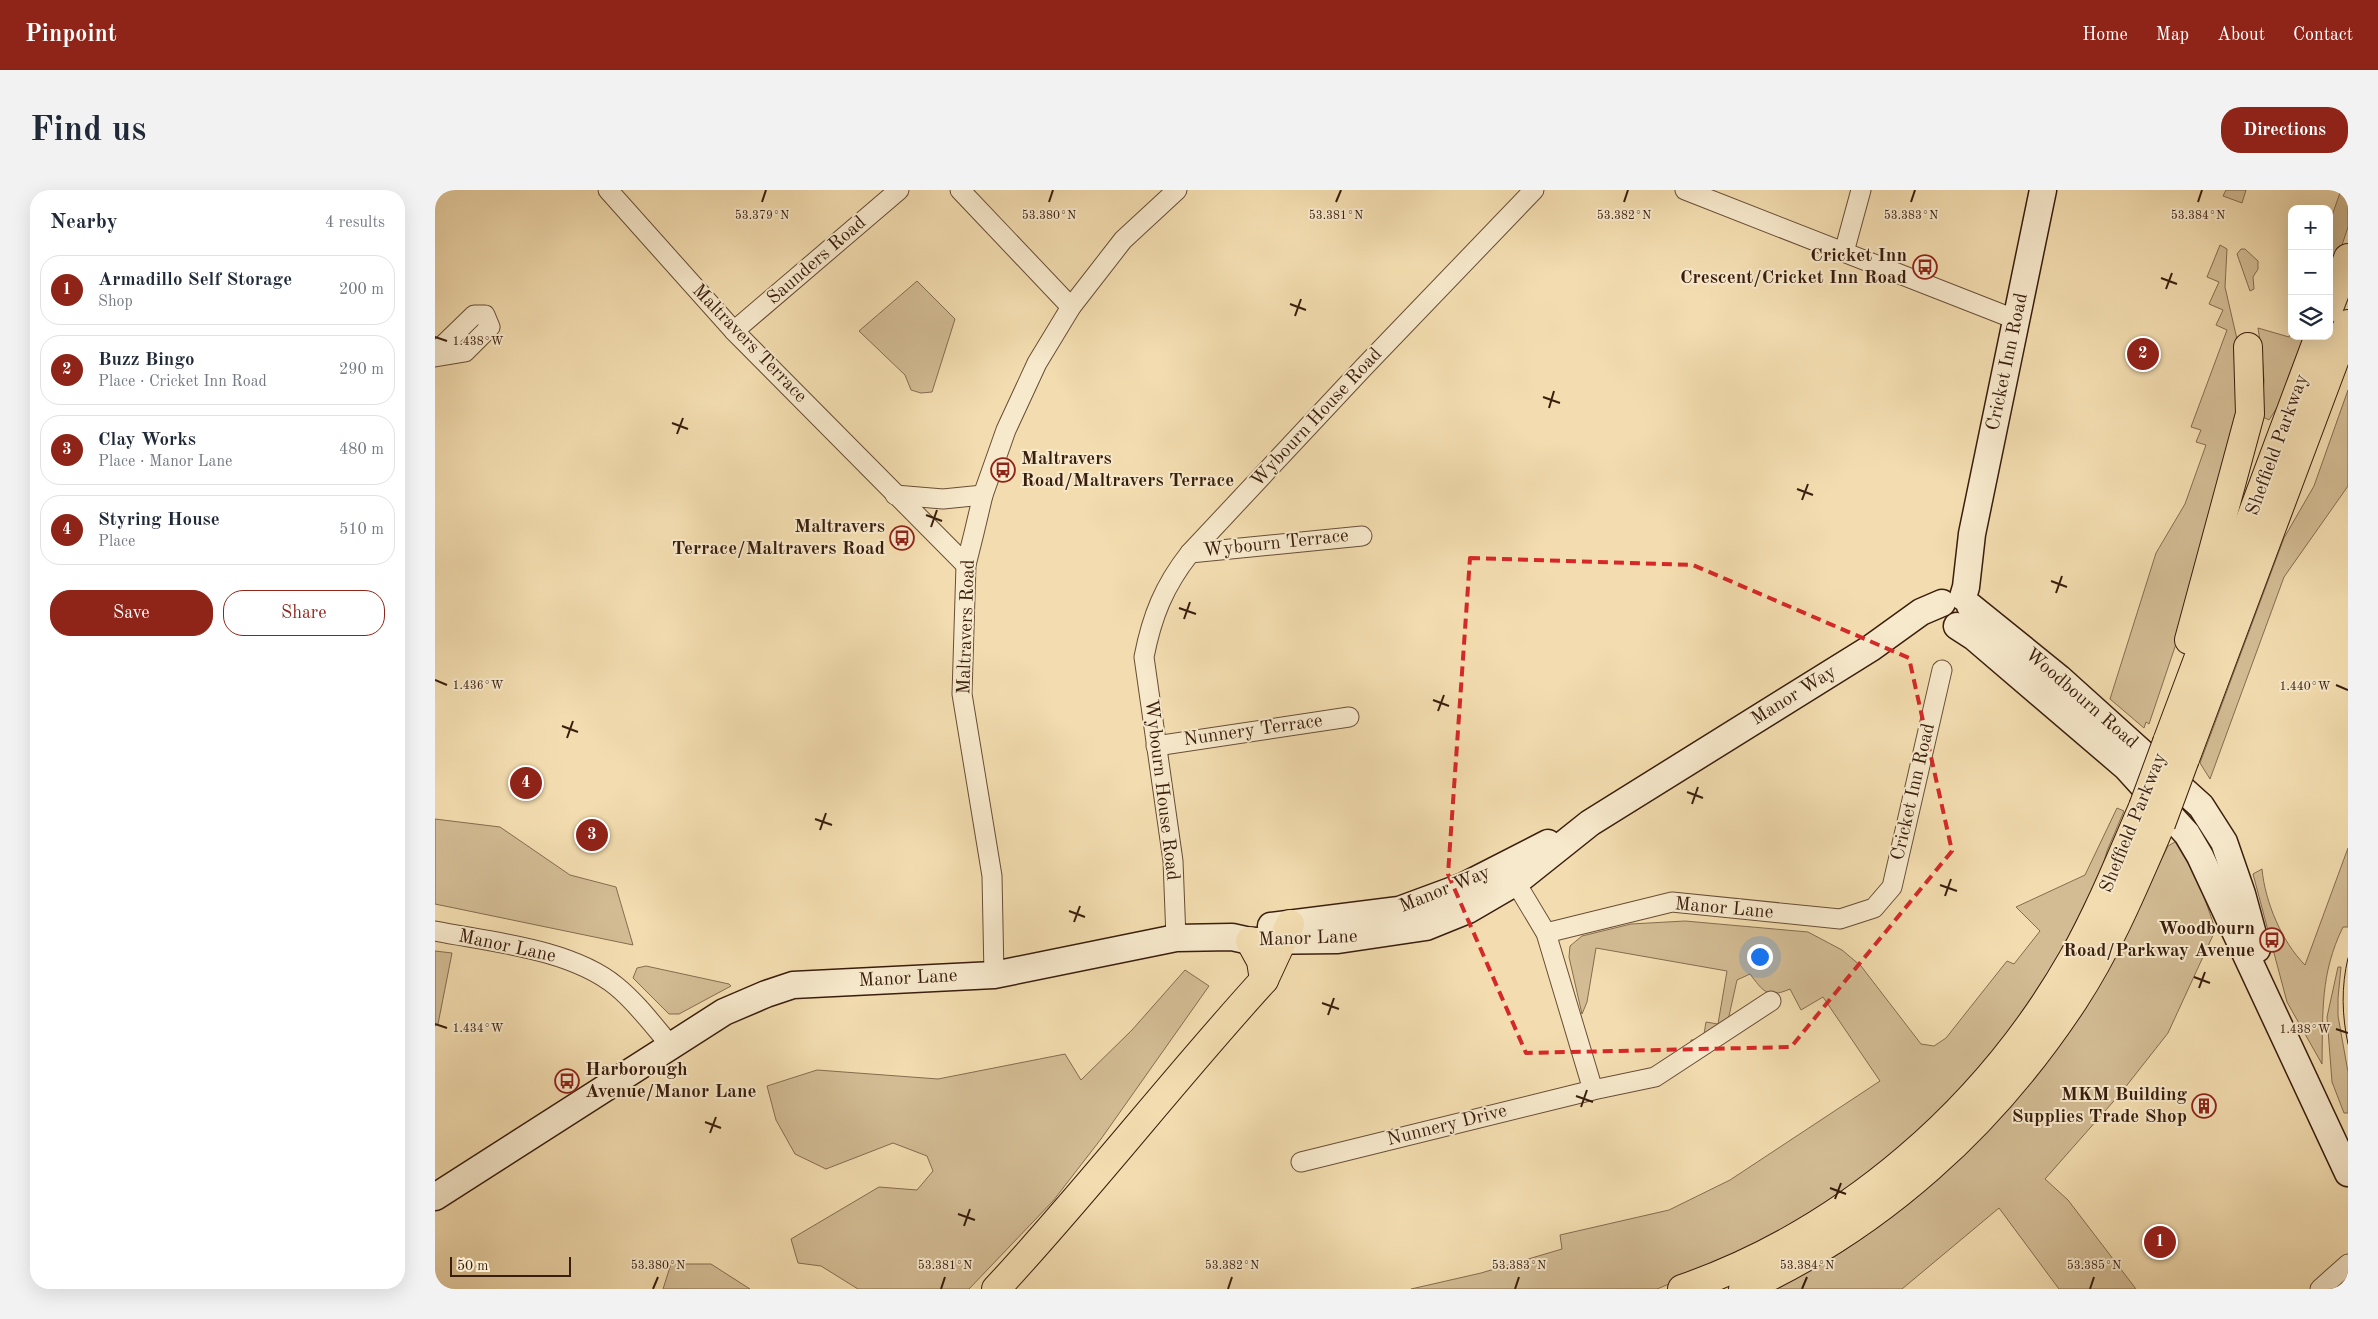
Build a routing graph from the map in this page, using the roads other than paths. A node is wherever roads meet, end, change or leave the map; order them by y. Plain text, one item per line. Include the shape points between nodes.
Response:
1 (899, 190) edge
2 (960, 190) edge
3 (1177, 190) edge
4 (1533, 190) edge
5 (1685, 190) edge
6 (1861, 190) edge
7 (2043, 190) edge
8 (619, 194) edge
9 (1844, 252) junction
10 (2348, 258) edge
11 (2333, 297) edge
12 (1071, 307) junction
13 (2017, 320) junction
14 (2348, 324) edge
15 (734, 331) junction
16 (2318, 340) edge
17 (2248, 347) dead end
18 (895, 495) junction
19 (983, 495) junction
20 (1362, 536) dead end
21 (1190, 553) junction
22 (966, 566) junction
23 (1953, 609) junction
24 (1943, 670) dead end
25 (1349, 717) dead end
26 (1156, 746) junction
27 (2171, 746) junction
28 (2152, 805) junction
29 (1510, 873) junction
30 (1874, 908) joint
31 (1426, 928) joint
32 (435, 931) edge
33 (1286, 932) junction
34 (1546, 933) junction
35 (1176, 938) junction
36 (1241, 939) junction
37 (994, 976) junction
38 (1264, 980) junction
39 (1771, 1001) dead end
40 (670, 1045) junction
41 (1593, 1090) junction
42 (1301, 1162) dead end
43 (2348, 1174) edge
44 (435, 1197) edge
45 (2348, 1264) edge
46 (996, 1289) edge
47 (1682, 1289) edge
48 (1743, 1289) edge
49 (2320, 1289) edge

1 - 15 street, Saunders Road
2 - 12 street
3 - 12 street, Maltravers Road via 1123,240
4 - 21 street, Wybourn House Road
5 - 9 street
6 - 9 street
7 - 13 street, Cricket Inn Road
8 - 15 street, Maltravers Terrace
9 - 13 street
10 - 11 highway
12 - 19 street, Maltravers Road via 1037,364 1006,430
13 - 23 street, Cricket Inn Road via 1972,534 1966,587
14 - 27 highway, Sheffield Parkway
15 - 18 street, Maltravers Terrace
16 - 27 highway, Sheffield Parkway
17 - 27 highway via 2250,414
18 - 19 street via 943,499
18 - 22 street, Maltravers Terrace
19 - 22 street, Maltravers Road
20 - 21 street, Wybourn Terrace
21 - 26 street, Wybourn House Road via 1172,576 1149,629 1144,658
22 - 37 street, Maltravers Road via 963,694 993,876
23 - 29 street, Manor Way via 1929,625 1871,648
23 - 43 street, Woodbourn Road via 2201,806 2219,831 2242,894 2275,1014
24 - 30 street, Cricket Inn Road via 1892,887
25 - 26 street, Nunnery Terrace
26 - 35 street, Wybourn House Road via 1173,861
27 - 28 highway, Sheffield Parkway, bridge
27 - 28 highway, Sheffield Parkway, bridge
28 - 47 highway, Sheffield Parkway via 2065,972 1992,1074 1928,1141 1857,1198 1815,1225 1755,1259
28 - 48 highway, Sheffield Parkway via 2122,914 2089,976 2052,1032 1992,1108 1944,1157 1864,1222 1822,1249
29 - 31 street, Manor Way via 1468,910
29 - 33 street, Manor Way via 1399,910
29 - 34 street
30 - 34 street, Manor Lane via 1840,919 1672,902
31 - 33 street, Manor Lane via 1338,940
32 - 40 street, Manor Lane via 552,955 591,970 628,996
33 - 36 street, Manor Lane
33 - 38 highway
34 - 41 street
35 - 36 street, Manor Lane
35 - 37 street, Manor Lane
36 - 38 highway via 1261,961
37 - 40 street, Manor Lane via 793,985 724,1012
38 - 46 highway
39 - 41 street, Nunnery Drive via 1655,1077
40 - 44 street
41 - 42 street, Nunnery Drive
45 - 49 street

